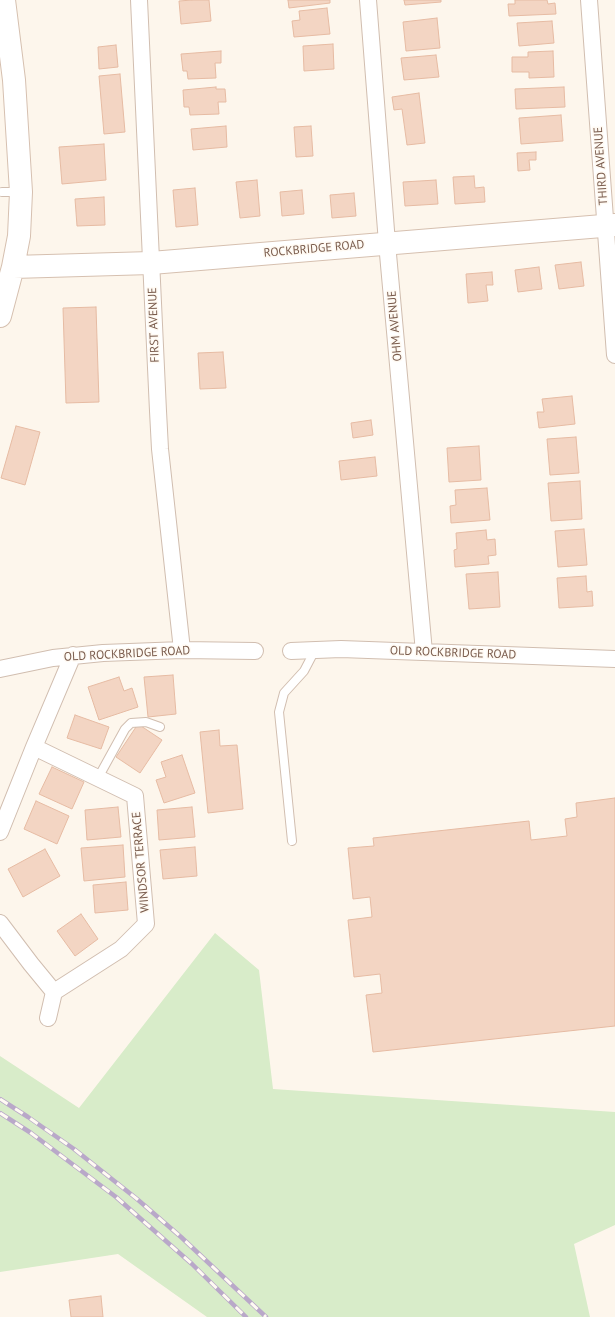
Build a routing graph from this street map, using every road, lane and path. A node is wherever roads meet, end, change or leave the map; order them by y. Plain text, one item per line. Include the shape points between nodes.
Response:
1 (4, 0) edge
2 (139, 0) edge
3 (368, 0) edge
4 (589, 0) edge
5 (610, 226) edge
6 (387, 243) junction
7 (151, 263) junction
8 (13, 267) junction
9 (0, 316) edge
10 (615, 355) edge
11 (182, 650) junction
12 (315, 650) junction
13 (255, 651) dead end
14 (291, 651) dead end
15 (424, 652) junction
16 (74, 655) junction
17 (615, 659) edge
18 (0, 669) edge
19 (160, 728) dead end
20 (34, 747) junction
21 (98, 778) junction
22 (0, 832) edge
23 (292, 841) dead end
24 (0, 923) edge
25 (54, 992) junction
26 (48, 1018) dead end

1 - 8 street via 14,80 17,159 12,192 19,236
2 - 7 street, FIRST AVENUE
3 - 6 street, OHM AVENUE
4 - 5 street, THIRD AVENUE
5 - 6 street, ROCKBRIDGE ROAD
5 - 10 street, THIRD AVENUE
6 - 7 street, ROCKBRIDGE ROAD
6 - 15 street, OHM AVENUE
7 - 8 street, ROCKBRIDGE ROAD via 51,269
7 - 11 street, FIRST AVENUE via 160,449
8 - 9 street
11 - 13 street, OLD ROCKBRIDGE ROAD
11 - 16 street, OLD ROCKBRIDGE ROAD
12 - 14 street, OLD ROCKBRIDGE ROAD
12 - 15 street, OLD ROCKBRIDGE ROAD
12 - 23 lane via 304,671 284,693 278,712
15 - 17 street, OLD ROCKBRIDGE ROAD
16 - 18 street, OLD ROCKBRIDGE ROAD
16 - 20 street
19 - 21 lane via 146,722 131,723 125,729
20 - 21 street, WINDSOR TERRACE
20 - 22 street
21 - 25 street, WINDSOR TERRACE via 135,796 146,924 121,949
24 - 25 street
25 - 26 street

